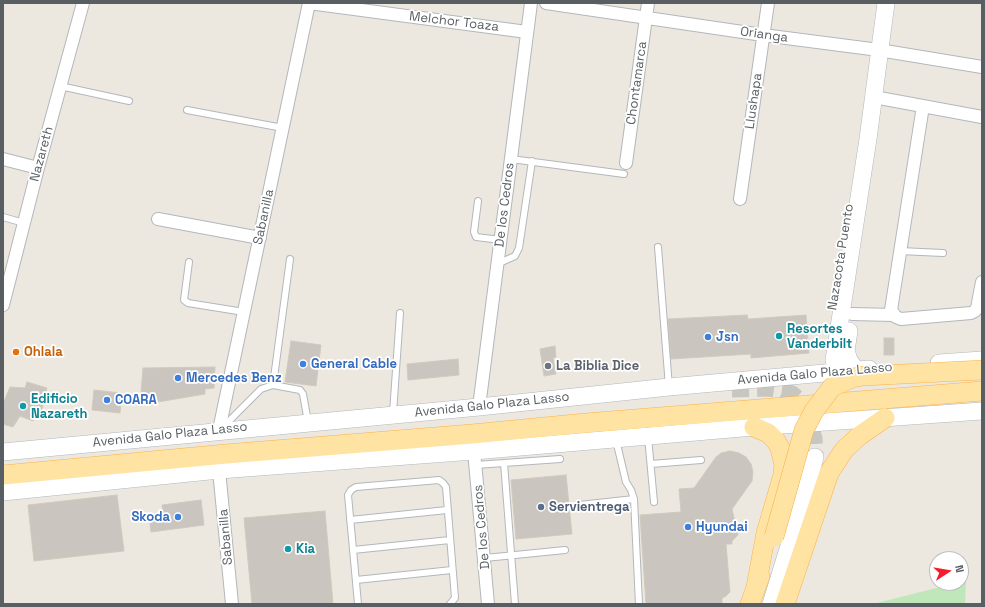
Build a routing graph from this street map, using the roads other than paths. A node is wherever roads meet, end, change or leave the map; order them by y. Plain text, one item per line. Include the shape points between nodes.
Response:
1 (83, 3) edge
2 (309, 3) edge
3 (530, 3) edge
4 (546, 3) edge
5 (648, 3) edge
6 (768, 3) edge
7 (886, 3) edge
8 (646, 18) junction
9 (527, 32) junction
10 (763, 35) junction
11 (879, 50) junction
12 (982, 67) edge
13 (60, 86) junction
14 (874, 97) junction
15 (129, 101) dead end
16 (922, 106) junction
17 (187, 110) dead end
18 (982, 117) edge
19 (283, 128) junction
20 (868, 139) junction
21 (3, 159) edge
22 (511, 159) junction
23 (532, 161) junction
24 (38, 168) junction
25 (625, 168) joint
26 (740, 199) dead end
27 (478, 201) dead end
28 (3, 217) edge
29 (158, 219) dead end
30 (24, 223) junction
31 (260, 238) junction
32 (501, 240) junction
33 (658, 247) dead end
34 (900, 251) junction
35 (943, 253) dead end
36 (290, 259) dead end
37 (189, 262) dead end
38 (497, 264) junction
39 (982, 282) edge
40 (3, 305) edge
41 (244, 312) junction
42 (400, 313) dead end
43 (852, 314) junction
44 (894, 315) junction
45 (834, 360) dead end
46 (982, 360) edge
47 (856, 370) junction
48 (982, 370) edge
49 (813, 373) junction
50 (982, 380) edge
51 (273, 385) junction
52 (669, 387) junction
53 (732, 389) tunnel mouth
54 (982, 391) edge
55 (571, 398) junction
56 (479, 407) junction
57 (982, 411) edge
58 (393, 415) junction
59 (885, 418) junction
60 (308, 422) junction
61 (754, 426) junction
62 (219, 430) junction
63 (648, 436) junction
64 (616, 438) junction
65 (3, 452) edge
66 (815, 457) tunnel mouth
67 (475, 458) junction
68 (560, 459) dead end
69 (701, 460) dead end
70 (3, 462) edge
71 (504, 463) junction
72 (651, 464) junction
73 (219, 470) junction
74 (3, 476) edge
75 (3, 492) edge
76 (634, 499) junction
77 (654, 502) dead end
78 (579, 505) dead end
79 (447, 510) junction
80 (350, 520) junction
81 (450, 540) junction
82 (353, 550) junction
83 (564, 550) dead end
84 (511, 556) junction
85 (485, 558) junction
86 (452, 570) junction
87 (356, 580) junction
88 (753, 596) edge
89 (232, 604) edge
90 (358, 604) edge
91 (450, 604) edge
92 (488, 604) edge
93 (515, 604) edge
94 (639, 604) edge
95 (771, 604) edge
96 (785, 604) edge

1 - 13 street, Nazareth
2 - 9 street, Melchor Toaza
2 - 19 street, Sabanilla
3 - 9 street, De los Cedros
4 - 8 street, Orianga
5 - 8 street, Chontamarca
6 - 10 street, Llushapa
7 - 11 main road, Nazacota Puento
8 - 10 street, Orianga
8 - 25 street, Chontamarca
9 - 22 street, De los Cedros
10 - 11 street, Orianga
10 - 26 street, Llushapa
11 - 12 street, Orianga
11 - 14 main road, Nazacota Puento
13 - 15 lane
13 - 24 street, Nazareth
14 - 16 street
14 - 20 main road, Nazacota Puento
16 - 18 street
16 - 34 street
17 - 19 lane
19 - 31 street, Sabanilla
20 - 43 main road via 872,165
20 - 45 main road, Nazacota Puento
20 - 49 main road, Nazacota Puento via 857,162 824,363
21 - 24 street
22 - 23 lane
22 - 32 street, De los Cedros
23 - 25 lane
23 - 38 lane via 519,248 515,256
24 - 30 street, Nazareth
27 - 32 lane via 474,232 476,236
28 - 30 lane
29 - 31 street
30 - 40 street, Nazareth
31 - 41 street, Sabanilla
32 - 38 street, De los Cedros
33 - 52 lane
34 - 35 lane
34 - 44 street via 891,307
36 - 51 lane
37 - 41 lane via 184,300 188,303
38 - 56 street, De los Cedros
39 - 44 street via 977,308 973,312 902,319
41 - 62 street, Sabanilla
42 - 58 lane
43 - 44 street
43 - 47 main road via 846,350
46 - 47 main road, Avenida Galo Plaza Lasso
47 - 49 main road, Avenida Galo Plaza Lasso
48 - 88 main road, bridge via 863,376 832,387 804,430 774,537
49 - 52 main road, Avenida Galo Plaza Lasso
50 - 70 main road, Avenida Galo Plaza Lasso
51 - 60 lane via 300,390
51 - 62 lane via 260,389
52 - 55 main road, Avenida Galo Plaza Lasso
53 - 55 main road
54 - 74 main road, Avenida Galo Plaza Lasso via 226,454
55 - 56 main road, Avenida Galo Plaza Lasso
56 - 58 main road, Avenida Galo Plaza Lasso
57 - 59 main road
58 - 60 main road, Avenida Galo Plaza Lasso
59 - 61 main road
59 - 96 main road via 844,450 829,473
60 - 62 main road, Avenida Galo Plaza Lasso
61 - 63 main road
61 - 88 main road via 768,432 776,441 784,465
62 - 65 main road, Avenida Galo Plaza Lasso
63 - 64 main road
63 - 72 lane
64 - 67 main road
64 - 76 lane via 626,482
66 - 95 main road
67 - 71 lane
67 - 73 main road
67 - 85 street, De los Cedros
68 - 71 lane
69 - 72 lane
71 - 84 lane
72 - 77 lane
73 - 75 main road
73 - 89 street, Sabanilla
76 - 78 lane
76 - 94 lane
79 - 80 lane
79 - 80 lane via 446,487 439,480 356,487 348,495
79 - 81 lane
80 - 82 lane
81 - 82 lane
81 - 86 lane
82 - 87 lane
83 - 84 lane
84 - 85 lane
84 - 93 lane
85 - 92 street, De los Cedros
86 - 87 lane
86 - 91 lane via 455,598
87 - 90 lane

